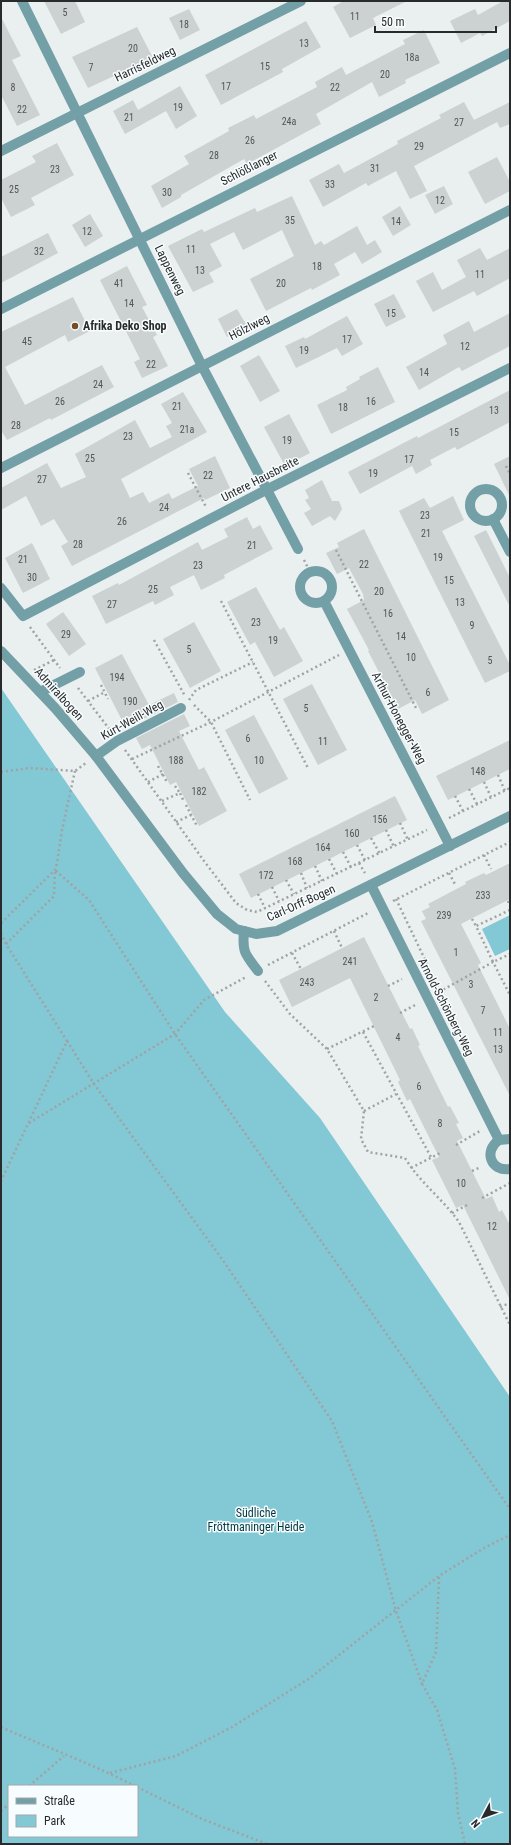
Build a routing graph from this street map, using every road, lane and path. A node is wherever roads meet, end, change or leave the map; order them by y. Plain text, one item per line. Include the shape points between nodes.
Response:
1 (22, 1) edge
2 (301, 1) edge
3 (510, 53) edge
4 (78, 112) junction
5 (1, 151) edge
6 (510, 210) edge
7 (140, 238) junction
8 (1, 309) edge
9 (202, 366) junction
10 (510, 368) edge
11 (506, 466) dead end
12 (1, 468) edge
13 (188, 473) dead end
14 (510, 474) edge
15 (266, 490) junction
16 (212, 518) junction
17 (493, 519) dead end
18 (298, 549) dead end
19 (336, 550) dead end
20 (510, 552) edge
21 (1, 588) edge
22 (221, 601) dead end
23 (324, 601) dead end
24 (23, 616) junction
25 (154, 640) dead end
26 (349, 650) junction
27 (1, 651) edge
28 (54, 660) junction
29 (253, 662) junction
30 (80, 672) dead end
31 (24, 675) junction
32 (69, 678) junction
33 (101, 685) dead end
34 (40, 692) junction
35 (105, 692) junction
36 (269, 692) junction
37 (108, 699) dead end
38 (188, 700) junction
39 (88, 701) junction
40 (181, 708) dead end
41 (417, 710) dead end
42 (211, 722) junction
43 (117, 740) junction
44 (96, 756) junction
45 (132, 759) junction
46 (158, 766) dead end
47 (308, 768) dead end
48 (75, 771) junction
49 (1, 772) edge
50 (163, 774) junction
51 (498, 775) dead end
52 (148, 782) junction
53 (166, 782) dead end
54 (484, 782) dead end
55 (176, 786) dead end
56 (510, 788) edge
57 (469, 789) dead end
58 (505, 791) junction
59 (180, 793) junction
60 (455, 796) dead end
61 (491, 797) junction
62 (250, 800) dead end
63 (162, 801) junction
64 (477, 804) junction
65 (463, 811) junction
66 (191, 815) junction
67 (510, 816) edge
68 (176, 822) junction
69 (439, 823) junction
70 (400, 824) dead end
71 (197, 826) dead end
72 (386, 830) dead end
73 (372, 838) dead end
74 (408, 840) junction
75 (357, 845) dead end
76 (450, 846) junction
77 (394, 847) junction
78 (343, 852) dead end
79 (380, 854) junction
80 (484, 855) dead end
81 (329, 859) dead end
82 (366, 860) junction
83 (315, 866) dead end
84 (351, 867) junction
85 (491, 869) dead end
86 (54, 870) junction
87 (301, 873) dead end
88 (449, 873) dead end
89 (337, 874) junction
90 (286, 880) dead end
91 (322, 881) junction
92 (371, 885) junction
93 (456, 886) dead end
94 (272, 887) dead end
95 (308, 888) junction
96 (258, 894) dead end
97 (294, 894) junction
98 (279, 901) junction
99 (265, 908) junction
100 (510, 910) edge
101 (369, 913) dead end
102 (472, 919) dead end
103 (372, 920) dead end
104 (1, 922) edge
105 (476, 926) junction
106 (244, 931) junction
107 (334, 931) dead end
108 (1, 933) edge
109 (6, 944) junction
110 (342, 948) dead end
111 (292, 953) dead end
112 (510, 954) edge
113 (494, 962) junction
114 (301, 969) dead end
115 (258, 971) junction
116 (399, 973) dead end
117 (402, 979) junction
118 (388, 986) dead end
119 (406, 986) dead end
120 (510, 995) edge
121 (428, 998) junction
122 (412, 999) dead end
123 (415, 1005) junction
124 (419, 1012) dead end
125 (400, 1013) dead end
126 (376, 1025) dead end
127 (363, 1032) junction
128 (175, 1034) junction
129 (67, 1041) junction
130 (326, 1049) junction
131 (94, 1084) junction
132 (396, 1094) junction
133 (364, 1111) junction
134 (29, 1123) junction
135 (475, 1125) dead end
136 (491, 1125) junction
137 (479, 1132) junction
138 (483, 1139) dead end
139 (510, 1139) edge
140 (499, 1140) junction
141 (456, 1145) dead end
142 (442, 1152) dead end
143 (430, 1158) junction
144 (479, 1163) dead end
145 (411, 1168) junction
146 (510, 1169) edge
147 (484, 1172) dead end
148 (1, 1181) edge
149 (505, 1182) dead end
150 (482, 1198) dead end
151 (469, 1204) dead end
152 (452, 1213) junction
153 (510, 1303) edge
154 (500, 1307) junction
155 (510, 1325) edge
156 (510, 1509) edge
157 (510, 1535) edge
158 (439, 1576) junction
159 (396, 1611) junction
160 (422, 1684) junction
161 (1, 1727) edge
162 (64, 1756) junction
163 (110, 1773) junction
164 (31, 1785) edge
165 (134, 1785) edge
166 (138, 1787) edge
167 (268, 1844) edge
168 (465, 1844) edge

1 - 4 street, Lappenweg
2 - 4 street, Harrisfeldweg
3 - 7 street, Schlößlanger
4 - 5 street, Harrisfeldweg
4 - 7 street, Lappenweg
6 - 9 street, Hölzlweg
7 - 8 street, Schlößlanger
7 - 9 street, Lappenweg
9 - 12 street, Hölzlweg
9 - 15 street, Lappenweg
10 - 15 street, Untere Hausbreite
11 - 14 path
13 - 16 path
15 - 16 street, Untere Hausbreite
15 - 18 street, Lappenweg
16 - 24 street, Untere Hausbreite
17 - 20 street
19 - 41 path
21 - 24 street
22 - 29 path
23 - 26 street, Arthur-Honegger-Weg
24 - 28 path
25 - 38 path
26 - 36 path
26 - 69 street, Arthur-Honegger-Weg
27 - 31 street, Admiralbogen
28 - 31 path
28 - 32 path
29 - 36 path
29 - 38 path via 196,690
30 - 32 street
31 - 34 street, Admiralbogen
32 - 34 street
32 - 39 path
33 - 35 path
34 - 44 street, Admiralbogen
35 - 37 path
35 - 39 path
36 - 42 path
36 - 47 path
38 - 42 path
39 - 43 path
40 - 43 street, Kurt-Weill-Weg
42 - 45 path
42 - 62 path
43 - 44 street, Kurt-Weill-Weg
43 - 45 path
44 - 48 path
44 - 106 street, Carl-Orff-Bogen via 182,873 217,914 236,929
45 - 52 path
46 - 50 path
48 - 49 path via 30,768
48 - 86 path
50 - 52 path
50 - 53 path
51 - 58 path
52 - 63 path
54 - 61 path
55 - 59 path
56 - 58 path
57 - 64 path
58 - 61 path
59 - 63 path
59 - 66 path
60 - 65 path
61 - 64 path
63 - 68 path
64 - 65 path
65 - 69 path
66 - 68 path
66 - 71 path
67 - 76 street, Carl-Orff-Bogen
68 - 99 path via 236,903 247,910 257,912
69 - 74 path
69 - 76 street, Arthur-Honegger-Weg
70 - 74 path
72 - 77 path
73 - 79 path
74 - 77 path
75 - 82 path
76 - 92 street, Carl-Orff-Bogen
77 - 79 path
78 - 84 path
79 - 82 path
80 - 85 path
81 - 89 path
82 - 84 path
83 - 91 path
84 - 89 path
86 - 104 path
86 - 109 path via 54,896
86 - 128 path via 89,900
87 - 95 path
88 - 93 path
89 - 91 path
90 - 97 path
91 - 95 path
92 - 106 street, Carl-Orff-Bogen via 277,930 256,934
92 - 121 street, Arnold-Schönberg-Weg
94 - 98 path
95 - 97 path
96 - 99 path
97 - 98 path
98 - 99 path
100 - 105 path
101 - 103 path
102 - 105 path
105 - 113 path
106 - 115 street via 245,954
107 - 110 path
108 - 109 path
109 - 129 path
111 - 114 path
112 - 113 path
113 - 120 path
113 - 121 path
115 - 128 path via 204,1000
115 - 130 path via 290,1014
116 - 117 path
117 - 118 path
117 - 119 path
121 - 123 path
121 - 136 street, Arnold-Schönberg-Weg
122 - 123 path
123 - 124 path
123 - 125 path
126 - 127 path
127 - 130 path
127 - 132 path
128 - 131 path
128 - 156 path
129 - 131 path
129 - 134 path
130 - 133 path
131 - 134 path
131 - 159 path via 222,1259 332,1421 372,1522
132 - 133 path
132 - 143 path
133 - 145 path via 361,1139 368,1152 405,1158
134 - 148 path
135 - 137 path
136 - 137 path
136 - 140 street, Arnold-Schönberg-Weg
137 - 138 path
137 - 141 path
139 - 140 street
140 - 146 street via 490,1152 492,1162 500,1169
142 - 143 path
143 - 145 path
144 - 147 path
145 - 152 path
149 - 150 path via 510,1183
151 - 152 path
152 - 154 path via 459,1222
153 - 154 path
154 - 155 path
157 - 158 path
158 - 159 path
158 - 160 path via 436,1652
159 - 160 path
159 - 163 path via 310,1678 232,1727 176,1756
160 - 168 path via 437,1710 455,1769 458,1814
161 - 162 path
162 - 163 path
162 - 164 path
163 - 165 path
166 - 167 path via 202,1820

